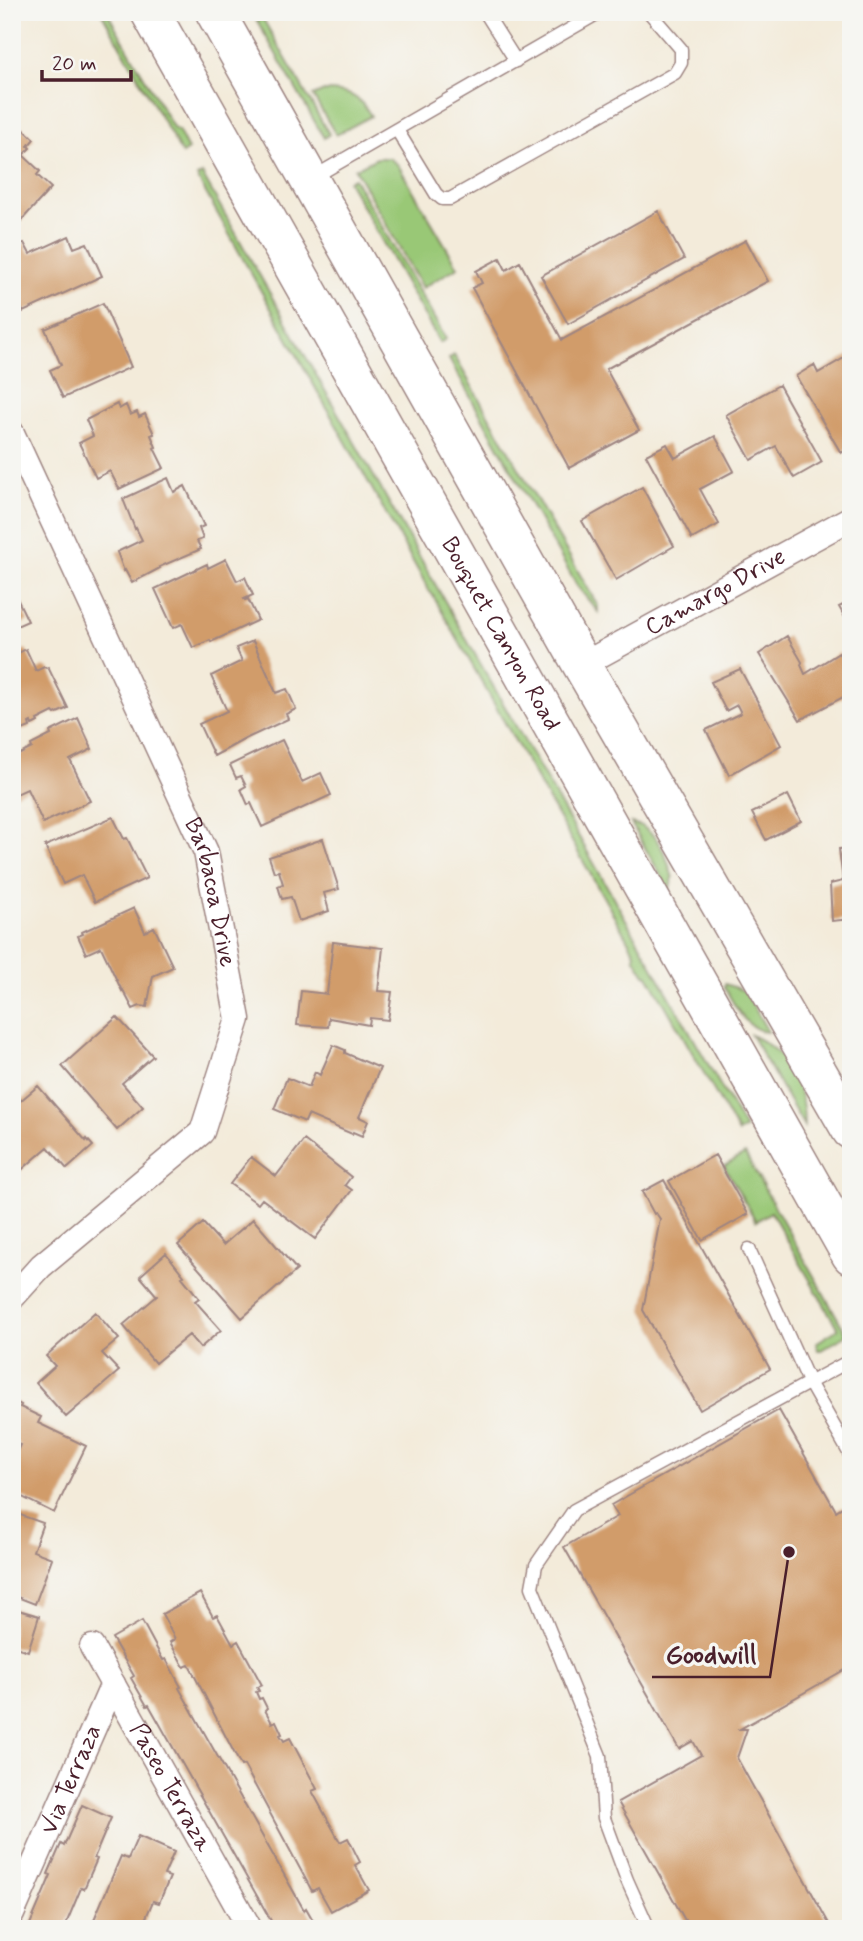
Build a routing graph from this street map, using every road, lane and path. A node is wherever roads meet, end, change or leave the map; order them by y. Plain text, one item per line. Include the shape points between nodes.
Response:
1 (150, 12) edge
2 (215, 12) edge
3 (485, 12) edge
4 (600, 12) edge
5 (649, 12) edge
6 (516, 61) junction
7 (397, 131) junction
8 (309, 179) junction
9 (258, 206) junction
10 (12, 433) edge
11 (851, 518) edge
12 (582, 665) junction
13 (534, 691) junction
14 (851, 1130) edge
15 (749, 1249) dead end
16 (851, 1255) edge
17 (12, 1298) edge
18 (851, 1360) edge
19 (810, 1384) junction
20 (851, 1456) edge
21 (92, 1647) dead end
22 (113, 1684) junction
23 (12, 1914) edge
24 (250, 1929) edge
25 (649, 1929) edge

1 - 9 main road, Bouquet Canyon Road
2 - 8 main road
3 - 6 lane
4 - 6 lane
5 - 7 lane via 681,49 675,73 450,200 436,194
6 - 7 lane
7 - 8 lane
8 - 9 main road
8 - 12 main road
9 - 13 main road, Bouquet Canyon Road
10 - 17 street, Barbacoa Drive via 206,852 238,1019 202,1132 41,1266
11 - 12 street, Camargo Drive
12 - 13 main road
12 - 14 main road
13 - 16 main road, Bouquet Canyon Road
15 - 19 lane
18 - 19 lane
19 - 20 lane
19 - 25 lane via 574,1510 536,1565 532,1587 600,1756 604,1818
21 - 22 street, Paseo Terraza
22 - 23 street, Via Terraza
22 - 24 street, Paseo Terraza

